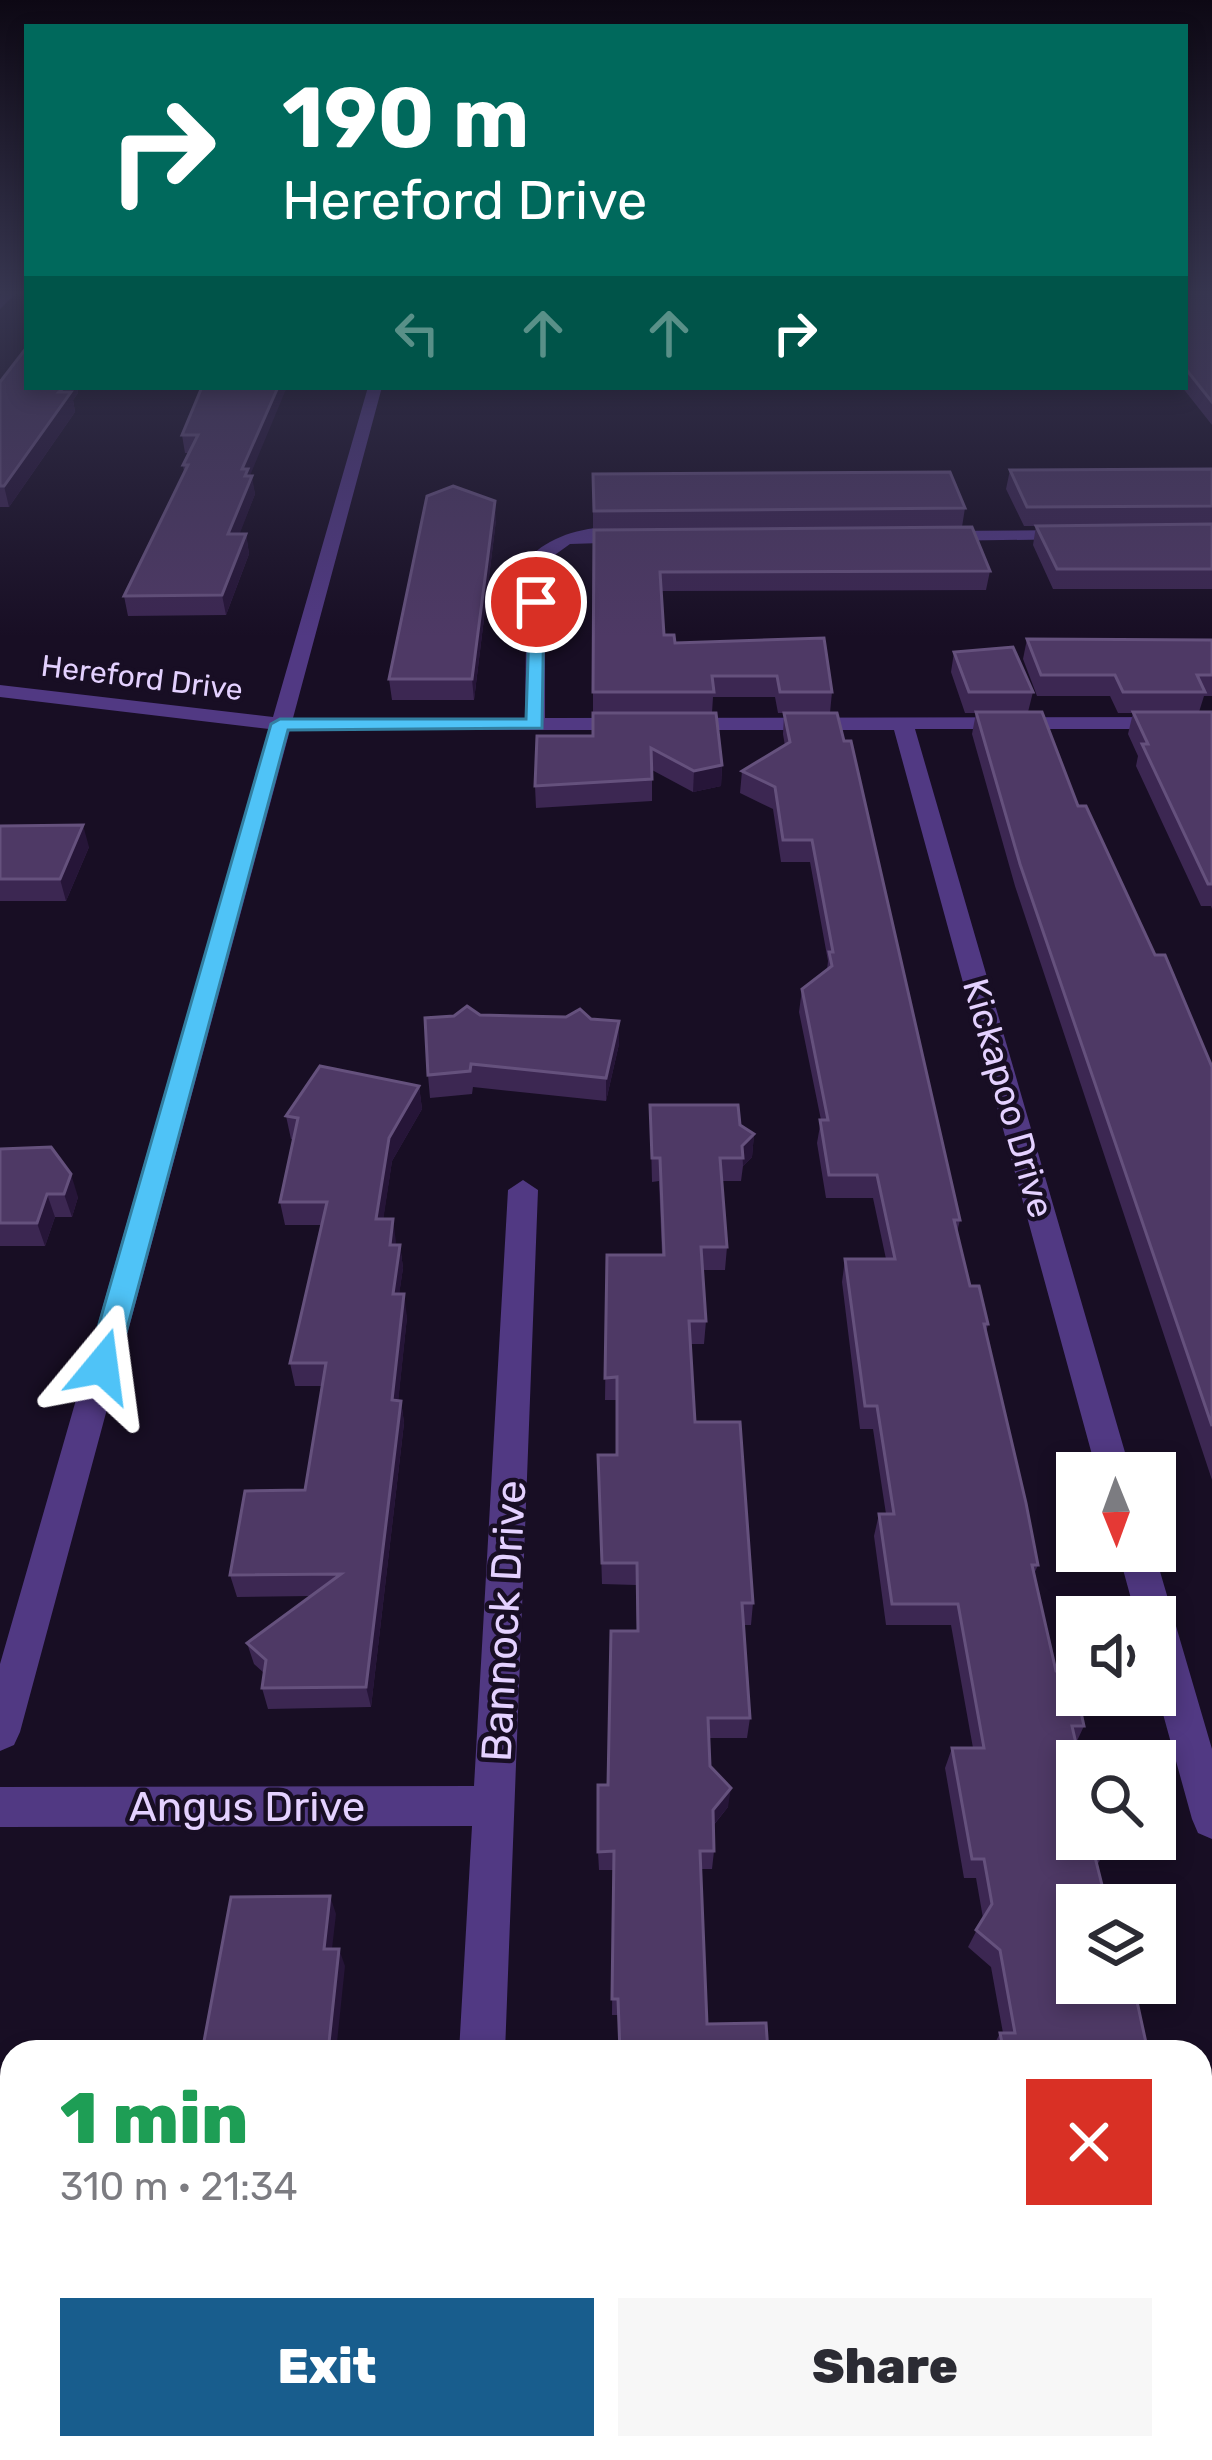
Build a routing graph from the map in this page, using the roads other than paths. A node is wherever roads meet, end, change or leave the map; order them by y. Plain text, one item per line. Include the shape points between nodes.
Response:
1 (369, 408) edge
2 (1093, 535) edge
3 (926, 536) edge
4 (663, 537) edge
5 (0, 691) edge
6 (1212, 723) edge
7 (280, 724) junction
8 (535, 724) junction
9 (903, 724) junction
10 (523, 1190) dead end
11 (1108, 1452) edge
12 (1176, 1691) edge
13 (0, 1732) edge
14 (494, 1806) junction
15 (0, 1807) edge
16 (1212, 1819) edge
17 (483, 2040) edge

1 - 7 street
2 - 3 street
4 - 8 street via 580,537 543,548 536,561
5 - 7 street, Hereford Drive
6 - 9 street, Hereford Drive
7 - 8 street, Hereford Drive
7 - 13 street
8 - 9 street, Hereford Drive
9 - 11 street, Kickapoo Drive
10 - 14 street, Bannock Drive
12 - 16 street
14 - 15 street, Angus Drive
14 - 17 street, Bannock Drive

